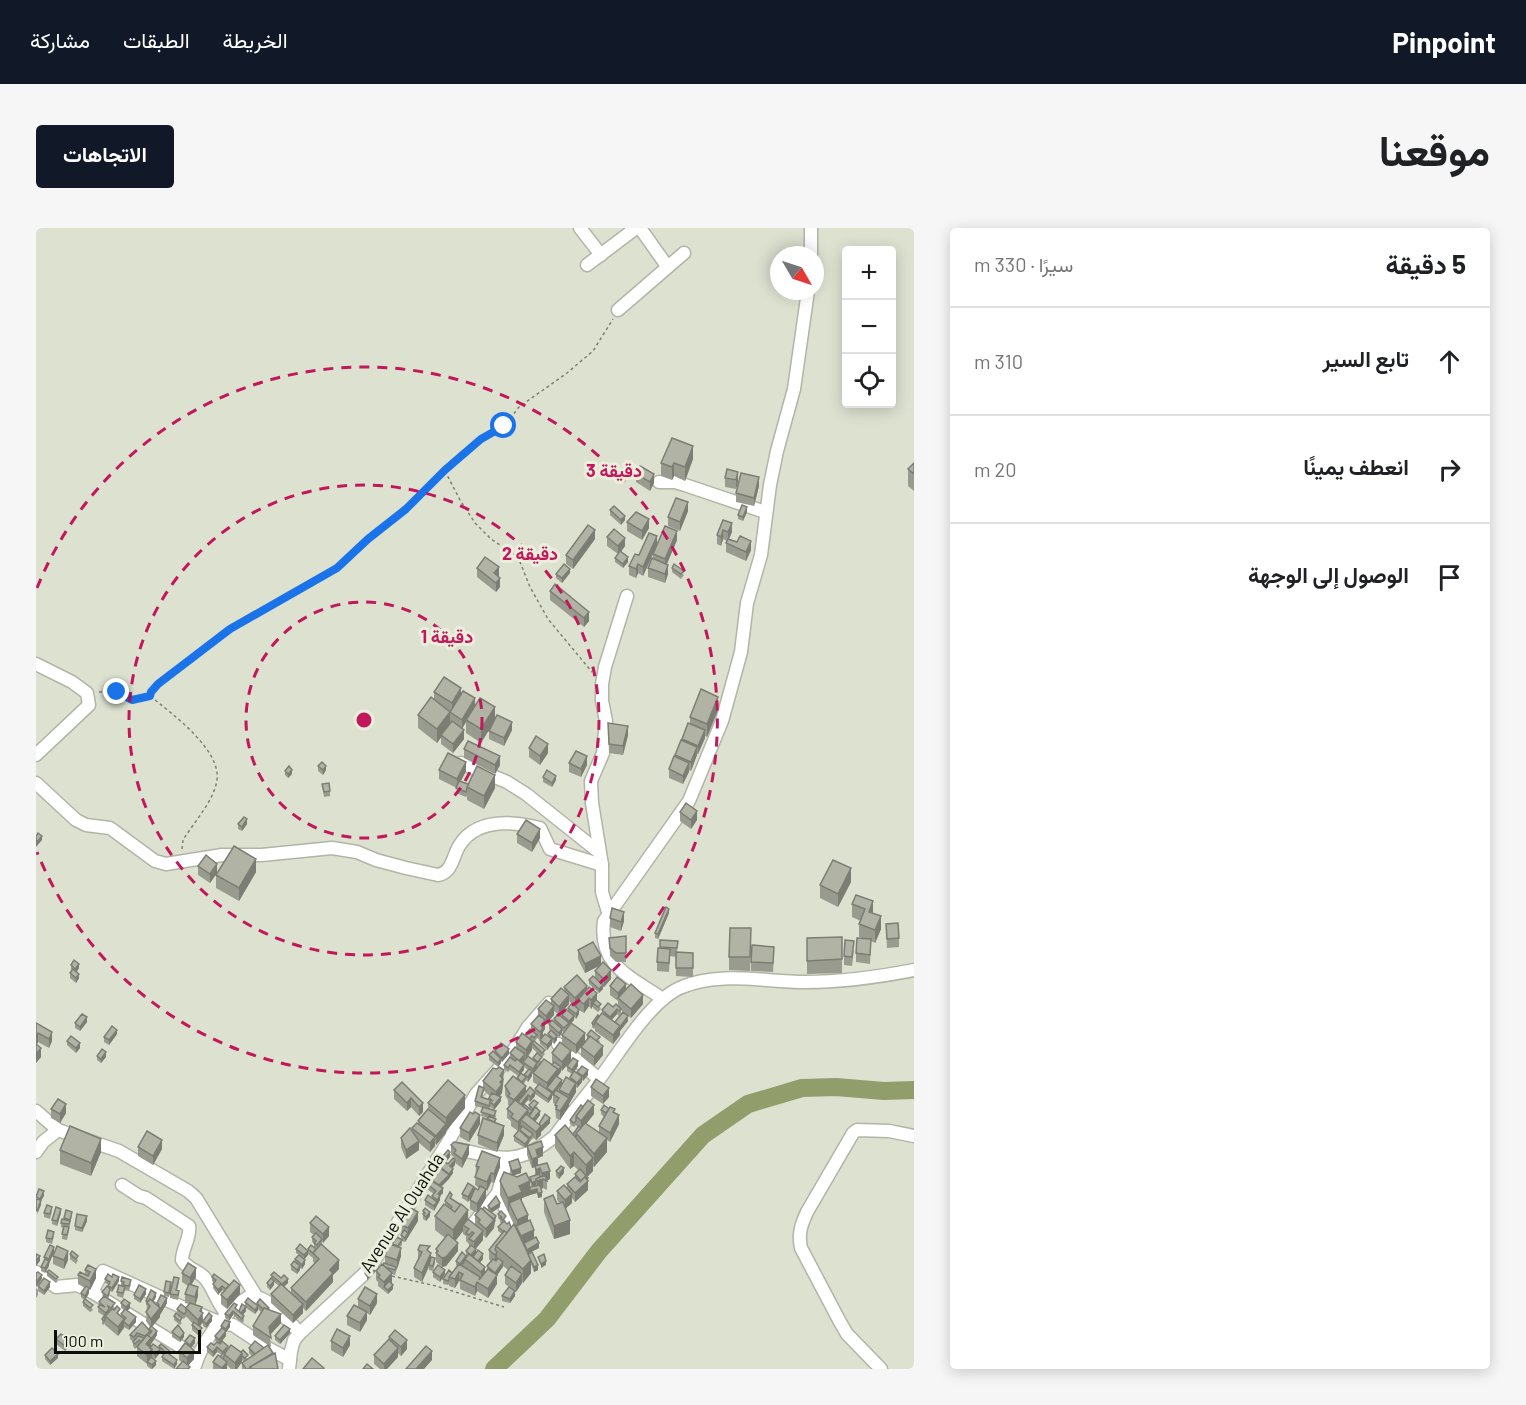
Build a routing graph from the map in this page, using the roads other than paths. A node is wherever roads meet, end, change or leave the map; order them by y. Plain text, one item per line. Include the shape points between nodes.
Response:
1 (580, 228) edge
2 (638, 228) edge
3 (811, 228) edge
4 (812, 246) edge
5 (684, 253) dead end
6 (601, 255) junction
7 (588, 265) dead end
8 (667, 266) junction
9 (807, 300) edge
10 (618, 310) road end
11 (658, 482) dead end
12 (765, 512) junction
13 (627, 596) dead end
14 (36, 664) edge
15 (36, 755) edge
16 (461, 763) edge
17 (36, 783) edge
18 (599, 852) junction
19 (602, 865) junction
20 (608, 912) junction
21 (914, 970) edge
22 (554, 998) edge
23 (663, 999) junction
24 (558, 1044) edge
25 (599, 1079) junction
26 (36, 1111) edge
27 (58, 1130) junction
28 (914, 1136) edge
29 (445, 1147) junction
30 (36, 1152) edge
31 (507, 1159) junction
32 (122, 1185) dead end
33 (498, 1193) junction
34 (474, 1223) edge
35 (515, 1229) edge
36 (36, 1272) edge
37 (92, 1292) junction
38 (256, 1296) junction
39 (224, 1319) junction
40 (300, 1333) junction
41 (195, 1363) edge
42 (290, 1364) edge
43 (881, 1369) edge

1 - 6 street
2 - 6 street
2 - 8 street
3 - 4 street
5 - 8 street
6 - 7 street
8 - 10 street
9 - 12 street via 794,389
11 - 12 street via 684,484
12 - 20 street via 761,555 722,721 689,801
13 - 18 street via 602,684 606,721 603,753 591,781
14 - 15 street via 87,693 89,705
16 - 18 street via 526,794
17 - 19 street via 81,823 110,828 155,861 166,864 222,855 332,848 442,874 468,834 482,826 501,823 540,828 550,849
18 - 19 street
19 - 20 street via 602,892
20 - 23 street via 603,943 611,960
21 - 23 street, Avenue Al Ouahda via 851,980 696,982
22 - 29 street via 476,1094
23 - 25 street, Avenue Al Ouahda
24 - 25 street
25 - 31 street, Avenue Al Ouahda via 555,1136 516,1159
26 - 27 street
27 - 30 street
27 - 38 street via 118,1151 188,1191
28 - 43 street via 881,1130 853,1133 800,1225 798,1237 843,1328
29 - 31 street, Avenue Al Ouahda
29 - 40 street, Avenue Al Ouahda via 372,1264
31 - 33 street
32 - 39 street via 189,1226 182,1251 183,1264 204,1277
33 - 34 street
33 - 35 street
36 - 37 street via 56,1287 77,1285
37 - 39 street via 103,1271 176,1305
37 - 41 street
38 - 39 street via 237,1303
38 - 40 street
39 - 41 street
39 - 42 street
40 - 42 street, Avenue Al Ouahda via 294,1340

